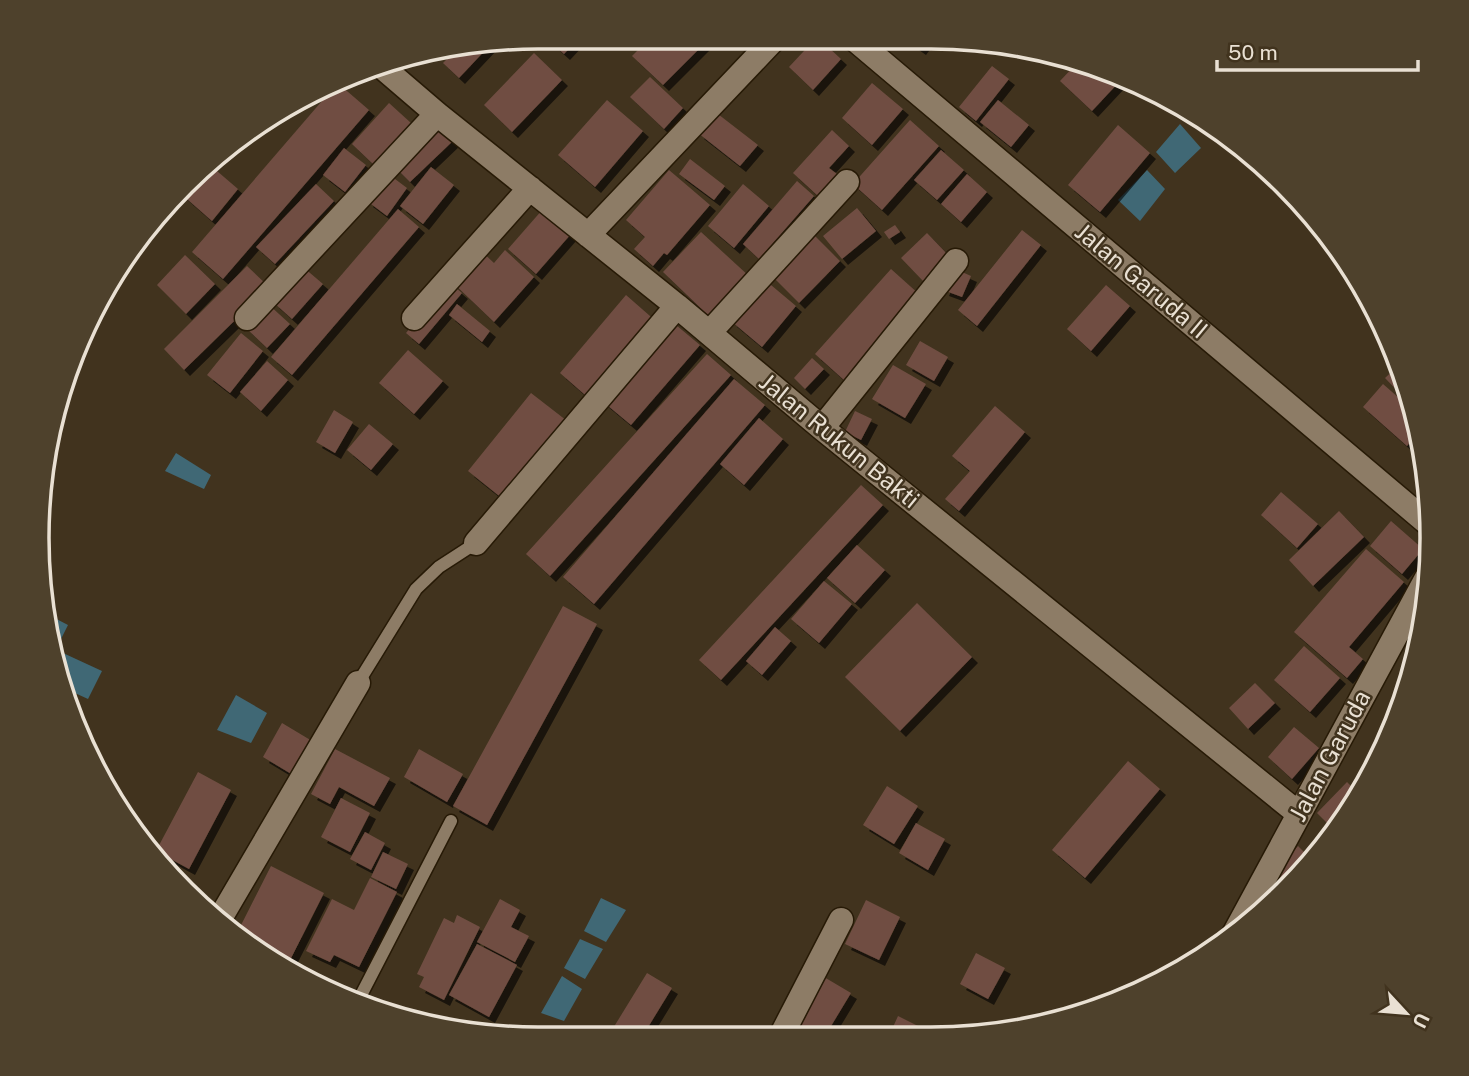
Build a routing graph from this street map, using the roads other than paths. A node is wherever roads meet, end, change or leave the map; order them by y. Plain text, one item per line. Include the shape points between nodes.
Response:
1 (765, 49) edge
2 (866, 49) edge
3 (389, 73) edge
4 (437, 114) junction
5 (847, 182) dead end
6 (530, 188) junction
7 (588, 235) junction
8 (956, 261) dead end
9 (677, 306) junction
10 (247, 318) dead end
11 (414, 318) dead end
12 (709, 333) junction
13 (822, 428) junction
14 (1419, 516) edge
15 (476, 542) joint
16 (1416, 597) edge
17 (358, 683) joint
18 (1299, 814) junction
19 (451, 821) dead end
20 (224, 912) edge
21 (1246, 912) edge
22 (841, 920) dead end
23 (362, 994) edge
24 (785, 1027) edge

1 - 7 street
2 - 14 street, Jalan Garuda II
3 - 4 street, Jalan Rukun Bakti
4 - 6 street, Jalan Rukun Bakti
4 - 10 street
5 - 12 street
6 - 7 street, Jalan Rukun Bakti
6 - 11 street
7 - 9 street, Jalan Rukun Bakti
8 - 13 street
9 - 12 street, Jalan Rukun Bakti
9 - 15 street
12 - 13 street, Jalan Rukun Bakti
13 - 18 street, Jalan Rukun Bakti
15 - 17 lane via 416,589
16 - 18 street, Jalan Garuda
17 - 20 street
18 - 21 street, Jalan Garuda
19 - 23 lane
22 - 24 street

